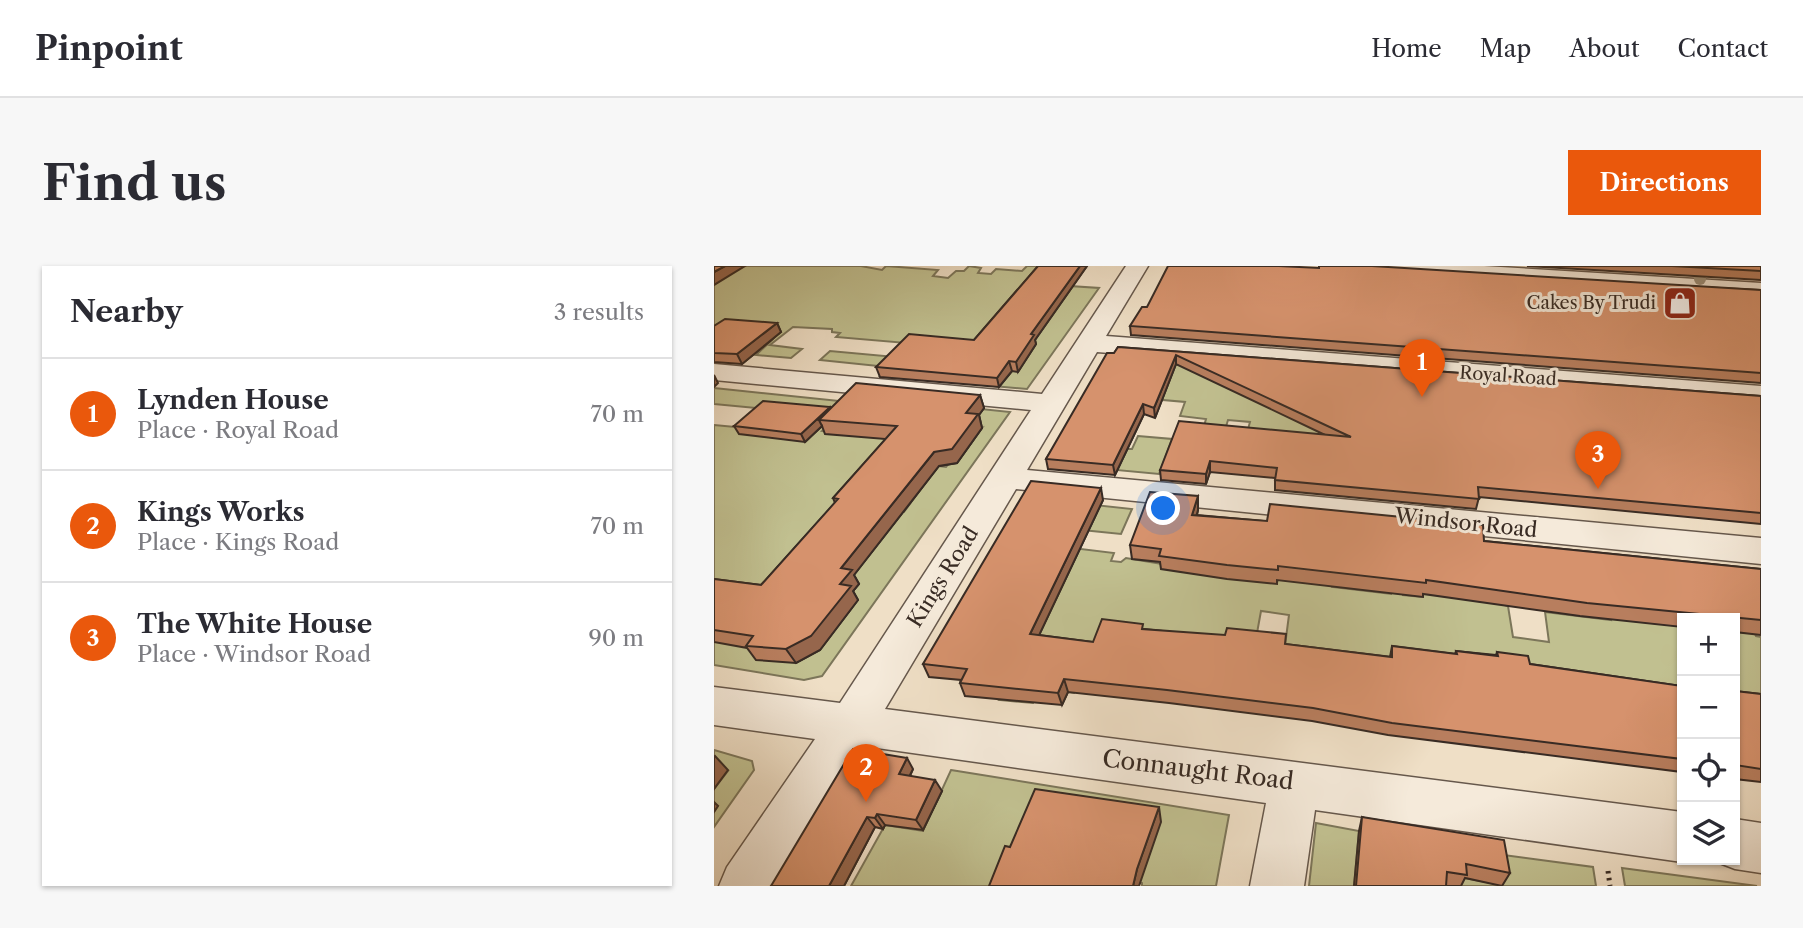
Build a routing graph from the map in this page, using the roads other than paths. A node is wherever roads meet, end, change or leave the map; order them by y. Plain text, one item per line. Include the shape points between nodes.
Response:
1 (1137, 266) edge
2 (1373, 266) edge
3 (1652, 275) edge
4 (1761, 290) edge
5 (1088, 342) junction
6 (714, 372) edge
7 (1761, 396) edge
8 (1049, 403) junction
9 (1004, 478) junction
10 (1761, 551) edge
11 (714, 706) edge
12 (851, 725) junction
13 (1294, 782) junction
14 (1677, 836) edge
15 (1740, 845) edge
16 (1761, 848) edge
17 (746, 886) edge
18 (1277, 886) edge

1 - 5 street, Kings Road
2 - 3 street
3 - 4 street
5 - 7 street, Royal Road
5 - 8 street, Kings Road
6 - 8 street
8 - 9 street, Kings Road
9 - 10 street, Windsor Road
9 - 12 street, Kings Road
11 - 12 street, Connaught Road
12 - 13 street, Connaught Road
12 - 17 street, Kings Road
13 - 14 street, Connaught Road
13 - 18 street
15 - 16 street

